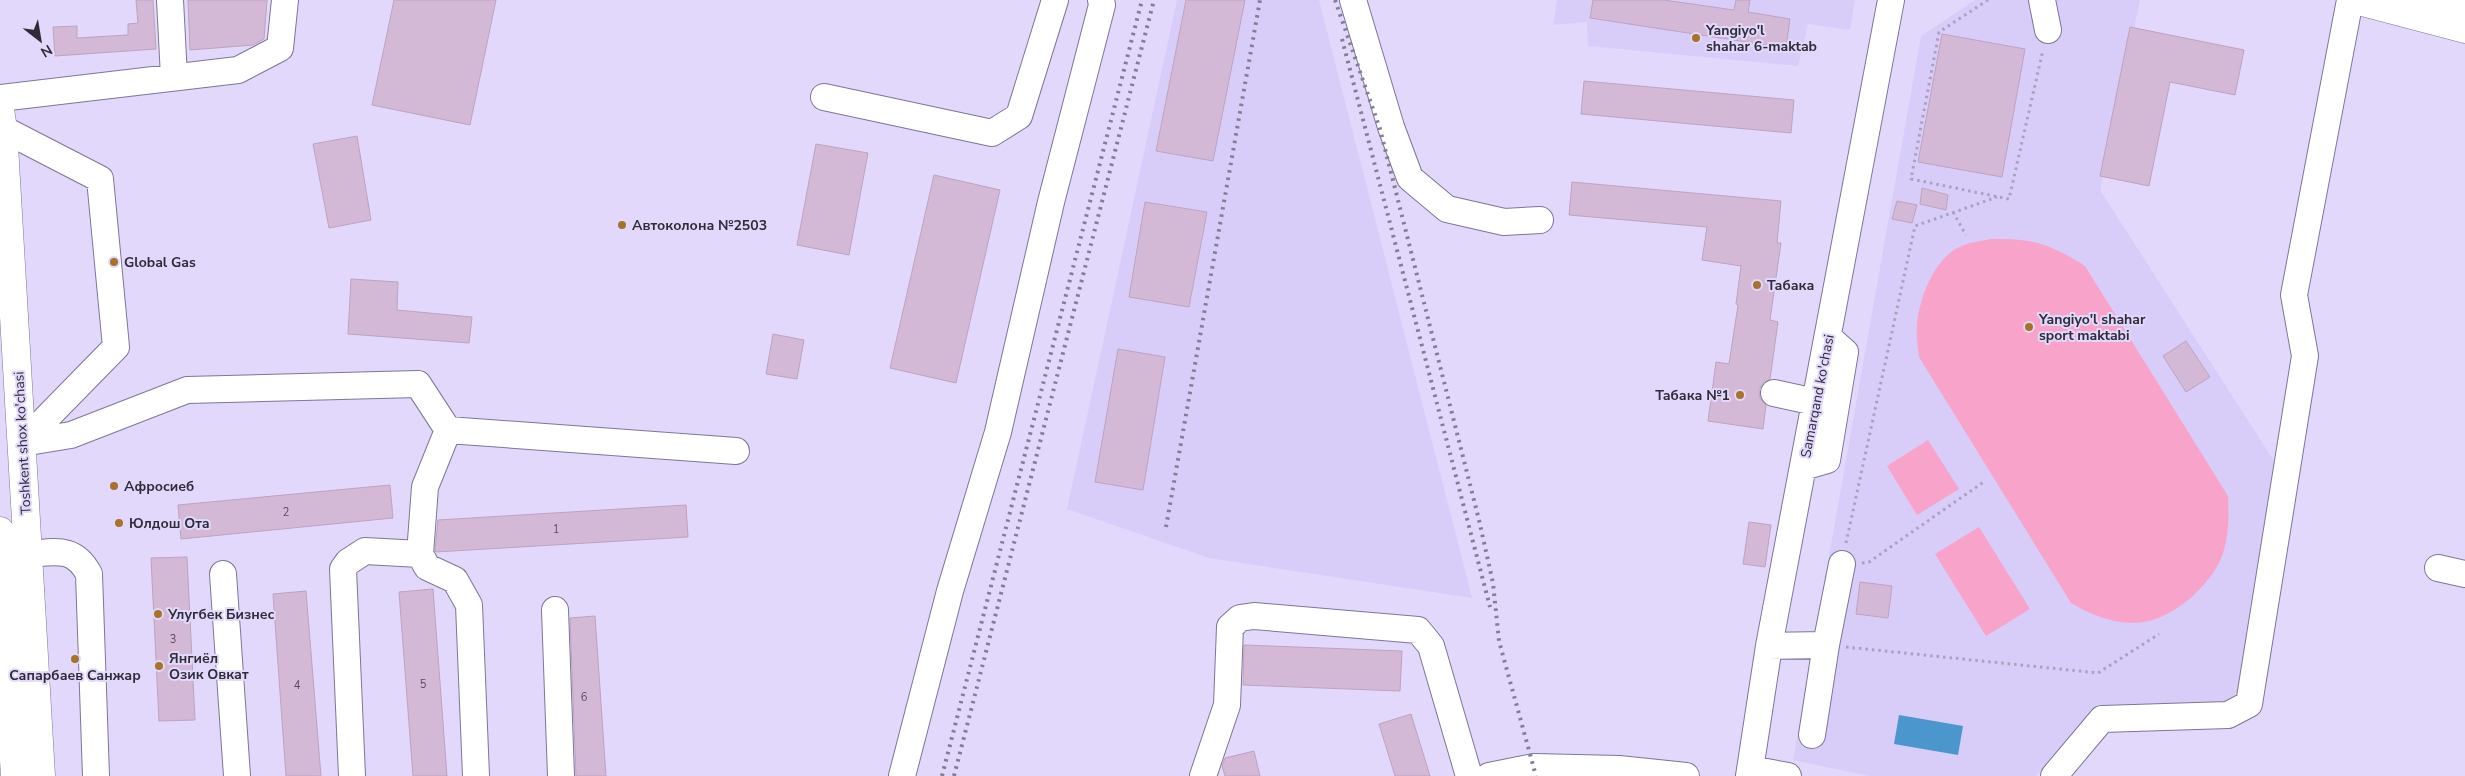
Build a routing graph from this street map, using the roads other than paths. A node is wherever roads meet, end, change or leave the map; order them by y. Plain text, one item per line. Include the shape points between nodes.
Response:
1 (170, 0) edge
2 (285, 0) edge
3 (1055, 0) edge
4 (1101, 0) edge
5 (1353, 0) edge
6 (2042, 0) edge
7 (2350, 0) edge
8 (2355, 0) edge
9 (1896, 5) edge
10 (2427, 5) edge
11 (2465, 9) edge
12 (2465, 29) edge
13 (2048, 30) road end
14 (174, 77) junction
15 (824, 97) dead end
16 (0, 98) edge
17 (2, 120) edge
18 (1540, 220) dead end
19 (1828, 337) junction
20 (1774, 393) dead end
21 (1815, 402) junction
22 (448, 430) junction
23 (22, 444) junction
24 (736, 451) dead end
25 (1803, 466) junction
26 (0, 530) edge
27 (28, 554) junction
28 (420, 554) junction
29 (1842, 564) road end
30 (2438, 568) dead end
31 (223, 574) dead end
32 (2465, 574) edge
33 (555, 610) dead end
34 (1826, 645) junction
35 (1769, 646) junction
36 (1812, 735) dead end
37 (1749, 772) edge
38 (1619, 773) edge
39 (15, 776) edge
40 (41, 776) edge
41 (96, 776) edge
42 (236, 776) edge
43 (352, 776) edge
44 (476, 776) edge
45 (561, 776) edge
46 (902, 776) edge
47 (1204, 776) edge
48 (1469, 776) edge
49 (1489, 776) edge
50 (1686, 776) edge
51 (1788, 776) edge
52 (2054, 776) edge

1 - 14 street
2 - 14 street via 280,48 238,70
3 - 15 street via 1019,116 992,133
4 - 46 street via 998,432 950,591
5 - 18 street via 1410,178 1447,209 1504,222
6 - 13 street
7 - 52 street via 2294,295 2305,356 2249,704 2228,715 2102,719
8 - 10 main road
9 - 19 street, Samarqand ko'chasi
10 - 11 main road
10 - 12 main road
14 - 16 street
17 - 23 main road, Toshkent shox ko'chasi
17 - 23 street via 100,179 116,348
19 - 21 street, Samarqand ko'chasi
19 - 25 street via 1845,352 1827,460
20 - 21 street
21 - 25 street, Samarqand ko'chasi
22 - 23 street via 418,384 187,390 71,435
22 - 24 street
22 - 28 street via 426,487
23 - 27 main road, Toshkent shox ko'chasi
25 - 35 street, Samarqand ko'chasi
26 - 39 main road
27 - 40 main road, Toshkent shox ko'chasi
27 - 41 street via 65,552 82,562 89,574
28 - 43 street via 365,551 342,569
28 - 44 street via 427,567 455,580 469,605
29 - 34 street
30 - 32 street
31 - 42 street
33 - 45 street
34 - 35 street
34 - 36 street
35 - 37 street, Samarqand ko'chasi
37 - 51 street
38 - 49 street via 1534,767
38 - 50 street
47 - 48 street via 1227,704 1230,627 1240,618 1254,616 1418,630 1431,646

